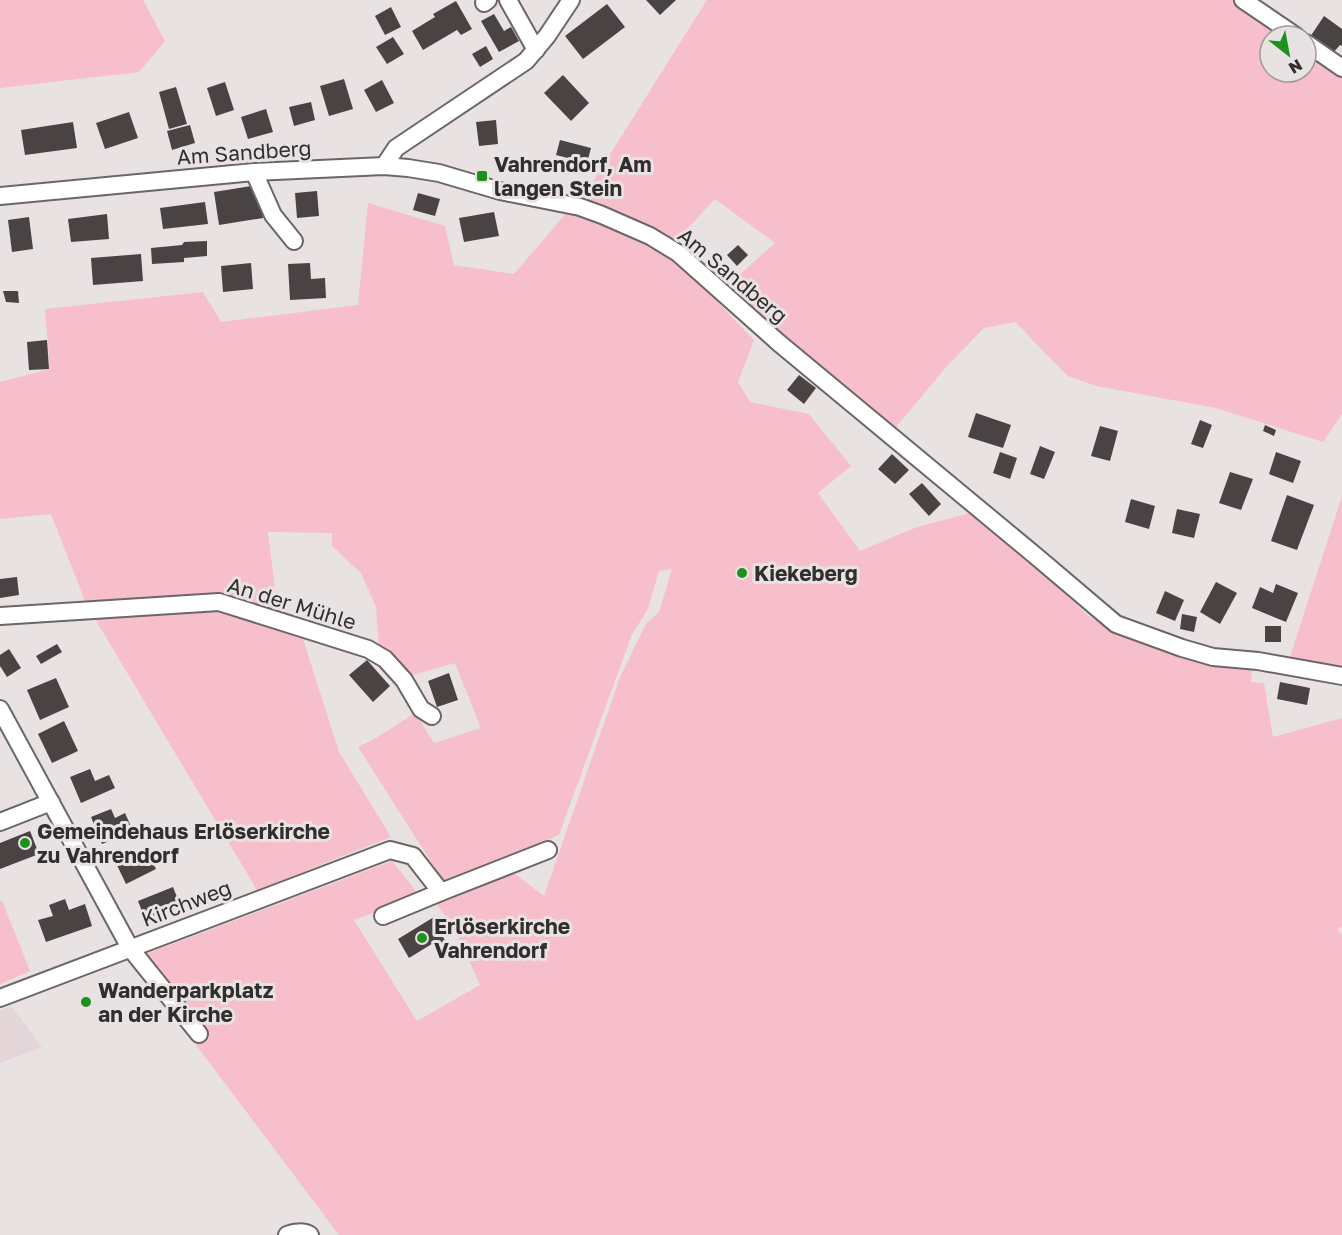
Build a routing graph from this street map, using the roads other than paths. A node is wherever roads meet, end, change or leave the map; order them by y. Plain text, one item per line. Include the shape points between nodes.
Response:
1 (508, 0) edge
2 (571, 0) edge
3 (1243, 0) edge
4 (1278, 24) edge
5 (536, 50) junction
6 (1318, 51) edge
7 (1342, 68) edge
8 (384, 166) junction
9 (254, 172) junction
10 (0, 196) edge
11 (294, 241) dead end
12 (0, 616) edge
13 (1342, 676) edge
14 (0, 709) edge
15 (432, 716) dead end
16 (51, 802) junction
17 (0, 822) edge
18 (548, 850) dead end
19 (441, 892) junction
20 (383, 916) dead end
21 (130, 948) junction
22 (0, 998) edge
23 (199, 1034) dead end
24 (287, 1235) edge
25 (310, 1235) edge

1 - 5 street
2 - 5 street
3 - 4 street
5 - 8 street via 526,61 396,148
6 - 7 street
8 - 9 street, Am Sandberg
8 - 13 street, Am Sandberg via 439,173 500,191 580,207 650,236 678,253 779,343 1116,624 1213,657
9 - 10 street, Am Sandberg
9 - 11 street via 273,215
12 - 15 street, An der Mühle via 219,602 368,649 385,659 404,680 421,709
14 - 16 street
16 - 17 street
16 - 21 street
18 - 19 street
19 - 20 street
19 - 21 street, Kirchweg via 413,856 390,850
21 - 22 street, Kirchweg
21 - 23 street
24 - 25 street

